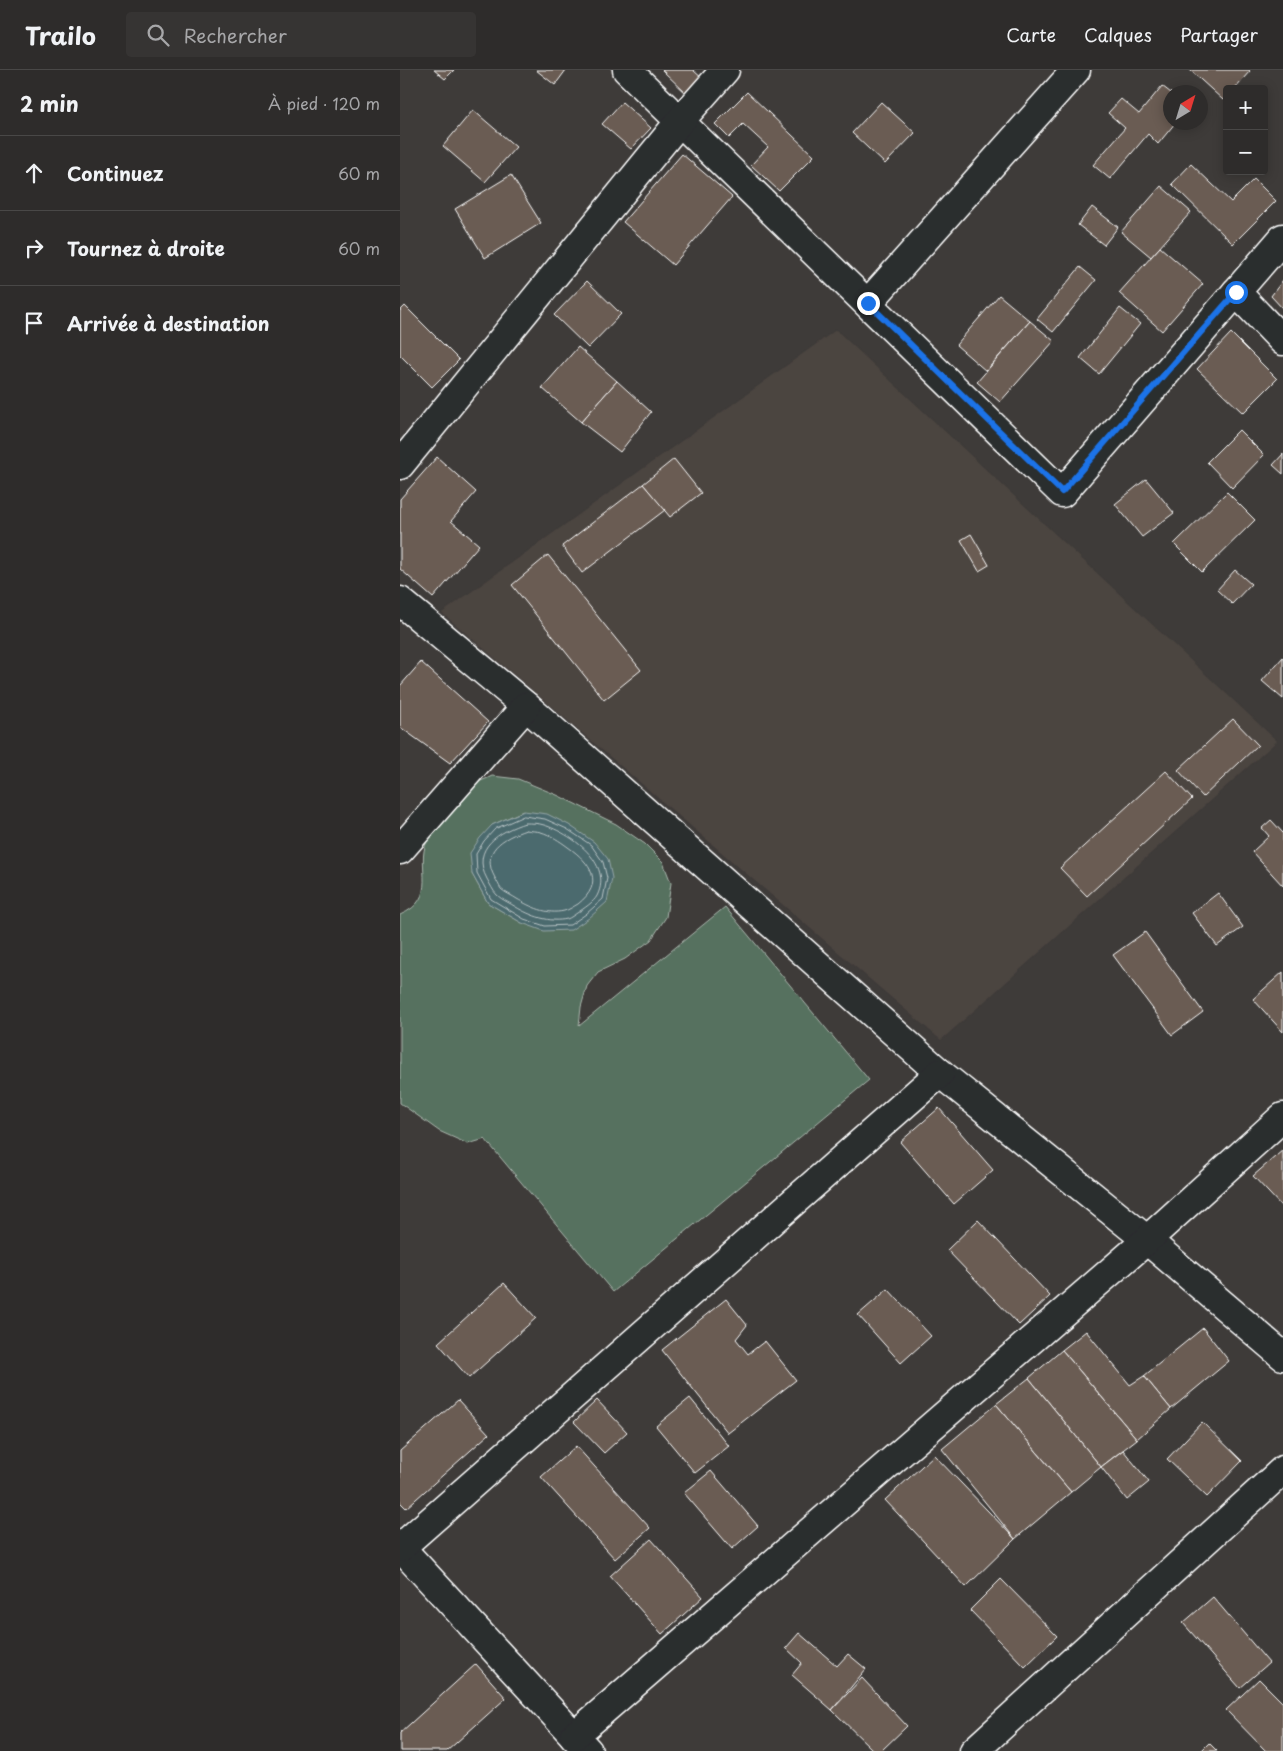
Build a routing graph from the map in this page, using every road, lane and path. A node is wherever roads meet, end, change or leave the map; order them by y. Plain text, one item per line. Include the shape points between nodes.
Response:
1 (628, 70) edge
2 (725, 70) edge
3 (1076, 70) edge
4 (680, 121) junction
5 (1283, 238) edge
6 (1236, 292) junction
7 (868, 303) junction
8 (1283, 341) edge
9 (400, 464) edge
10 (400, 601) edge
11 (526, 706) junction
12 (400, 850) edge
13 (940, 1073) junction
14 (1283, 1117) edge
15 (1147, 1240) junction
16 (1283, 1356) edge
17 (1283, 1470) edge
18 (400, 1547) edge
19 (581, 1743) edge
20 (974, 1751) edge

1 - 4 street
2 - 4 street
3 - 7 street
4 - 7 street
4 - 9 street
5 - 6 street
6 - 7 street via 1062,492
6 - 8 street
10 - 11 street
11 - 12 street
11 - 13 street
13 - 15 street
13 - 18 street
14 - 15 street
15 - 16 street
15 - 19 street
17 - 20 street
18 - 19 street

